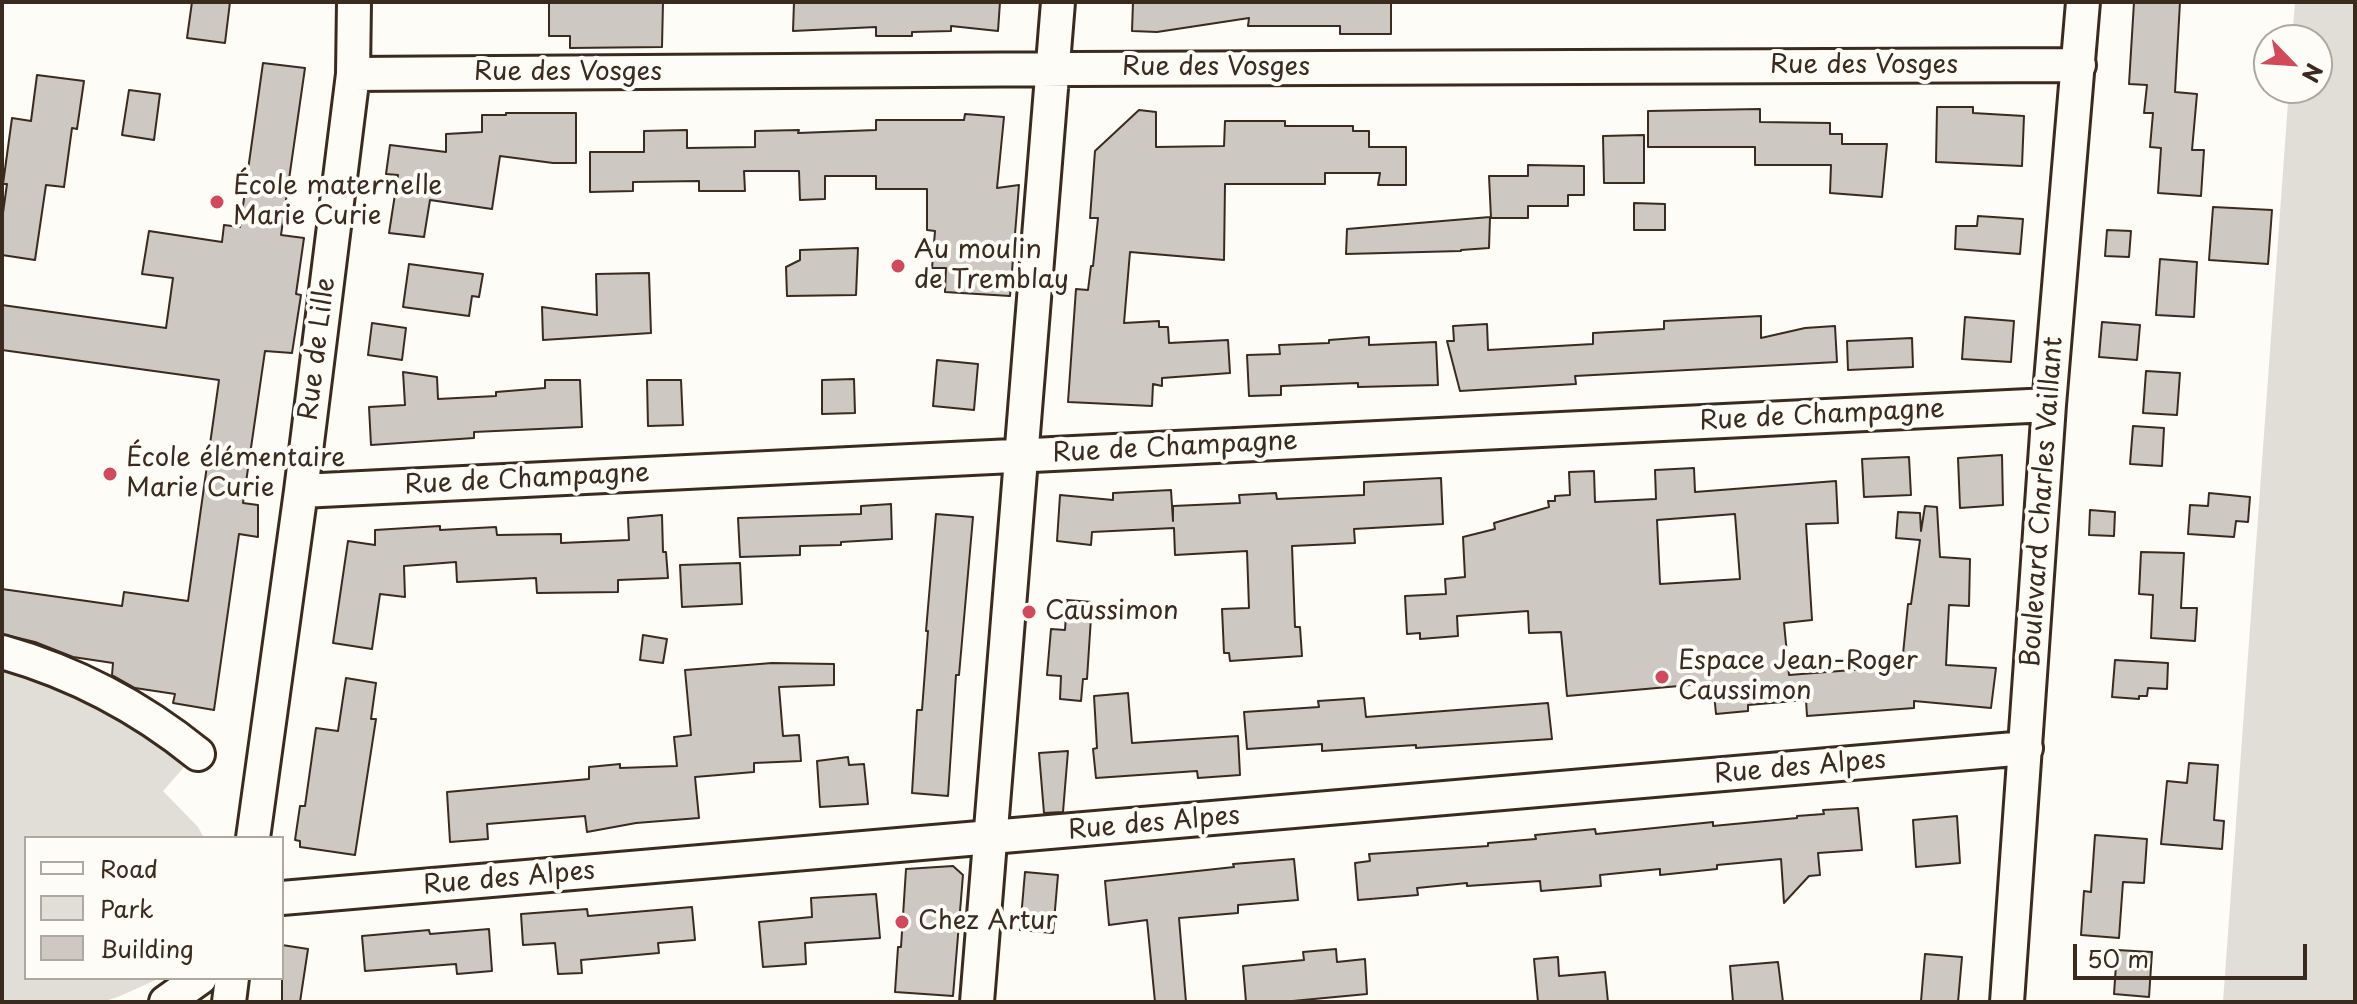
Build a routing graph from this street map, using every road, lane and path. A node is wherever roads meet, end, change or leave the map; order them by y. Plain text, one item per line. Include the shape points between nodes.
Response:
1 (354, 2) edge
2 (1058, 2) edge
3 (2083, 2) edge
4 (2079, 65) junction
5 (1052, 69) junction
6 (353, 74) junction
7 (2049, 405) junction
8 (1021, 456) junction
9 (301, 491) junction
10 (2, 652) edge
11 (2026, 748) junction
12 (198, 754) dead end
13 (253, 836) edge
14 (991, 839) junction
15 (284, 898) edge
16 (197, 980) edge
17 (232, 980) edge
18 (166, 1002) edge
19 (229, 1002) edge
20 (977, 1002) edge
21 (2007, 1002) edge

1 - 6 street, Rue de Lille
2 - 5 street
3 - 4 street, Boulevard Charles Vaillant
4 - 5 street, Rue des Vosges
4 - 7 street, Boulevard Charles Vaillant
5 - 6 street, Rue des Vosges
5 - 8 street
6 - 9 street, Rue de Lille
7 - 8 street, Rue de Champagne
7 - 11 street, Boulevard Charles Vaillant
8 - 9 street, Rue de Champagne
8 - 14 street
9 - 13 street, Rue de Lille
10 - 12 street via 78,679 170,731
11 - 14 street, Rue des Alpes
11 - 21 street, Boulevard Charles Vaillant
14 - 15 street, Rue des Alpes
14 - 20 street
16 - 18 street
17 - 19 street

